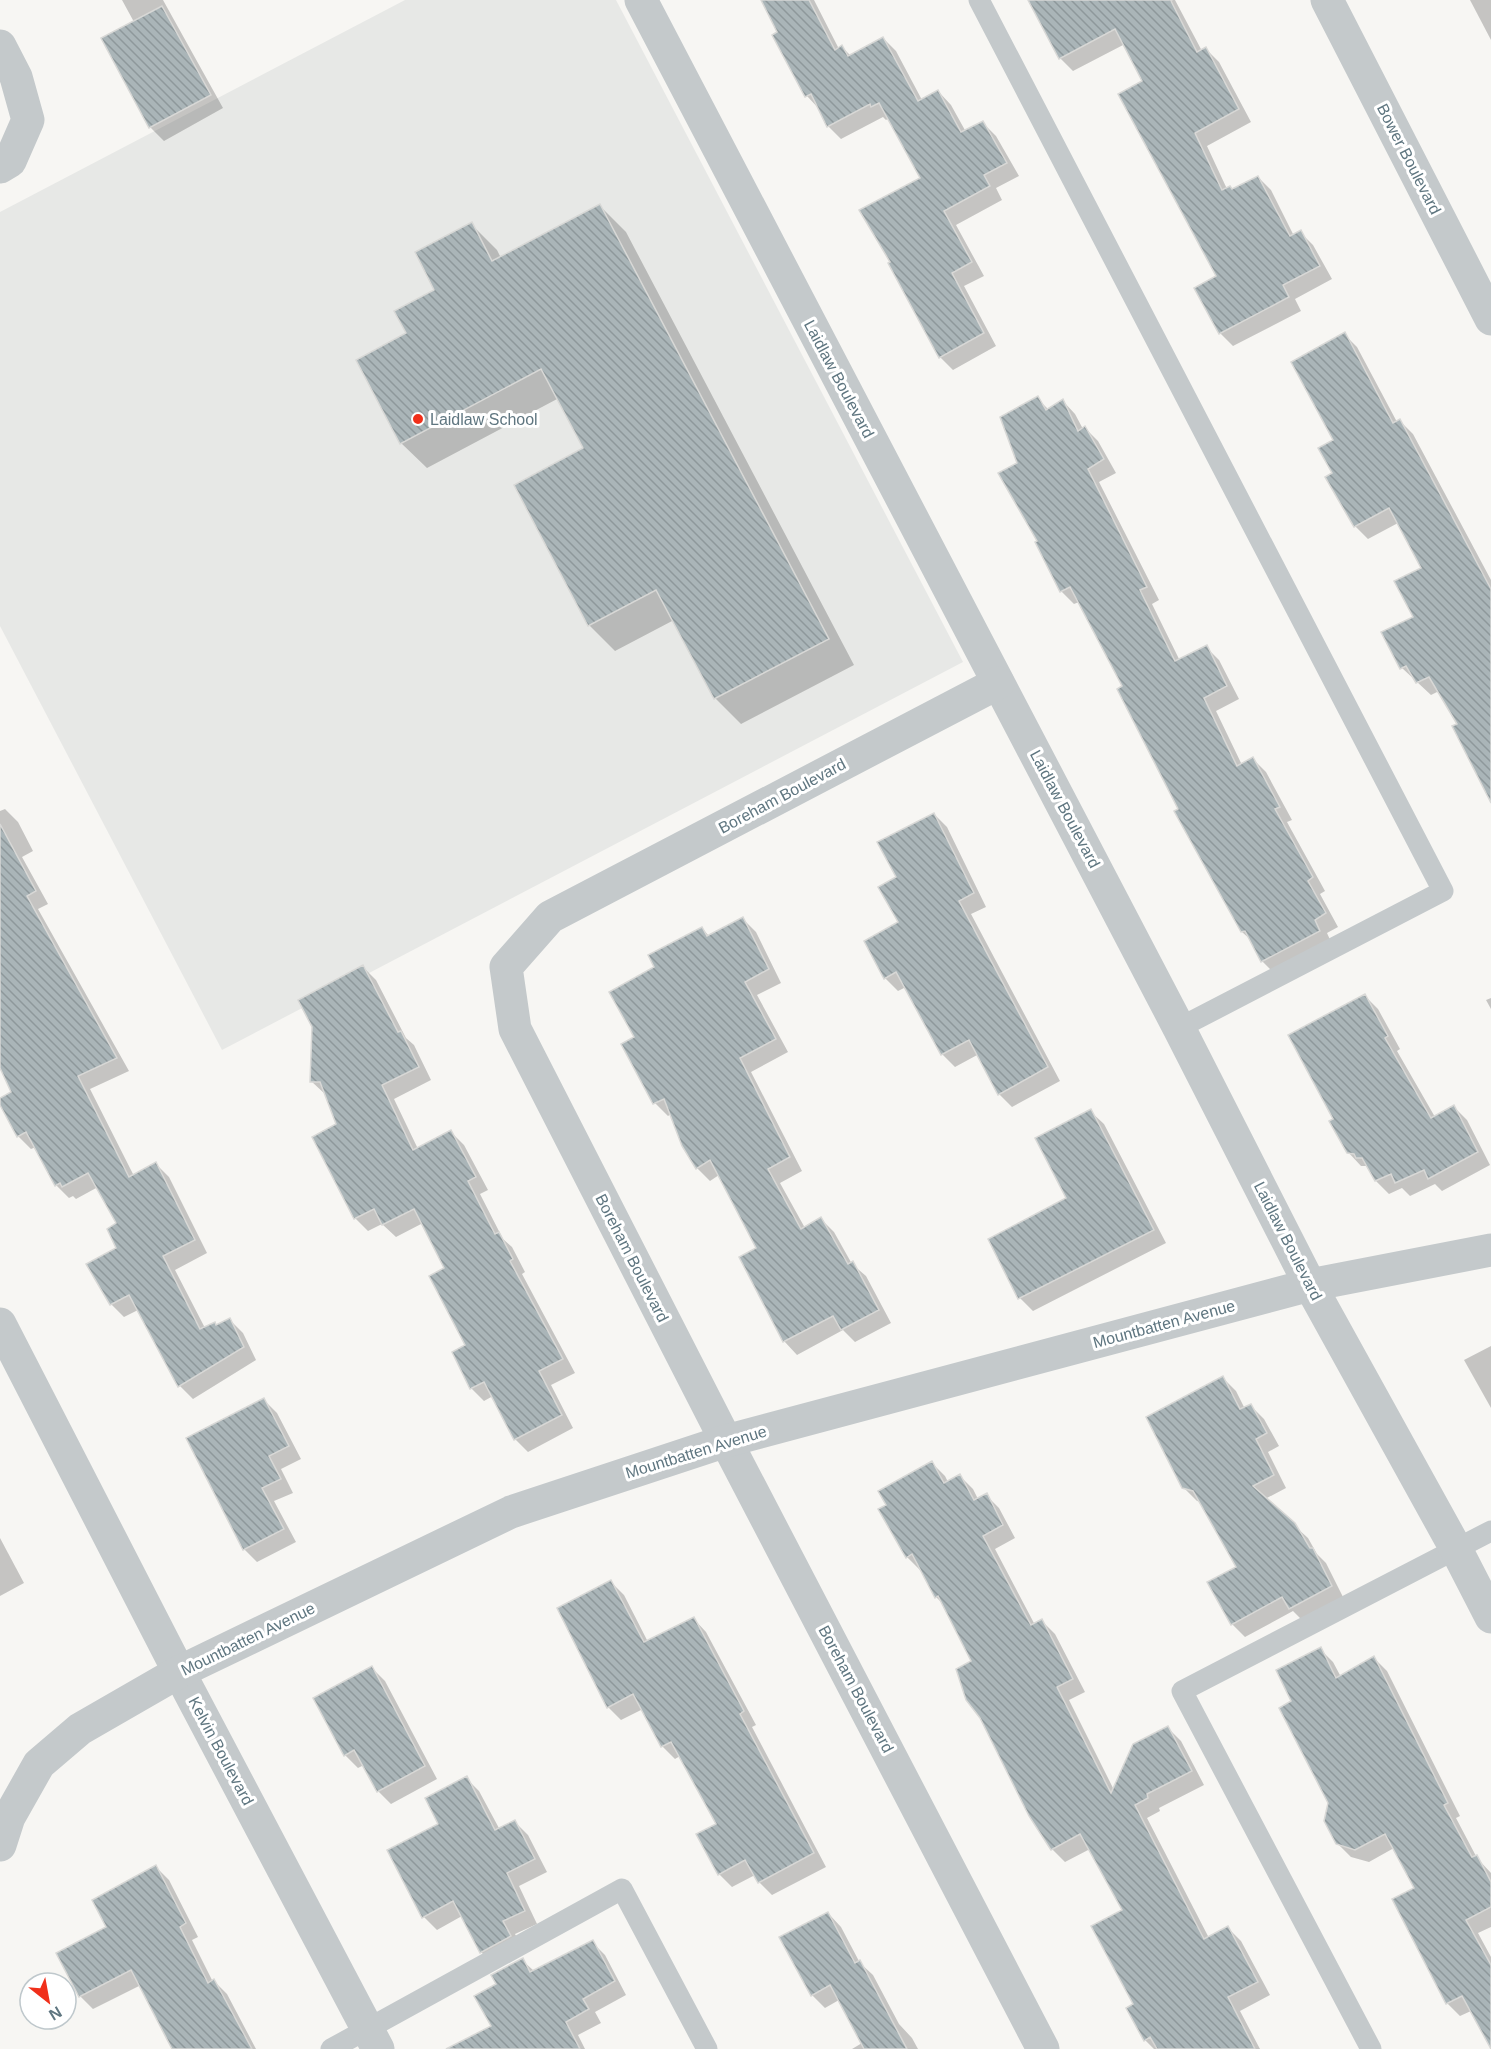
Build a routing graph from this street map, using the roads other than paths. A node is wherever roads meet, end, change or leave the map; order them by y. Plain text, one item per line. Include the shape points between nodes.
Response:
1 (641, 0) edge
2 (978, 0) edge
3 (1327, 0) edge
4 (0, 46) edge
5 (0, 167) edge
6 (1491, 319) edge
7 (998, 683) junction
8 (1179, 1028) junction
9 (1491, 1250) edge
10 (1310, 1285) junction
11 (0, 1324) edge
12 (726, 1441) junction
13 (1491, 1531) edge
14 (1456, 1549) junction
15 (1491, 1617) edge
16 (179, 1672) junction
17 (0, 1845) edge
18 (373, 2040) edge
19 (331, 2049) edge
20 (707, 2049) edge
21 (1043, 2049) edge
22 (1371, 2049) edge

1 - 7 street, Laidlaw Boulevard
2 - 8 lane via 1443,891
3 - 6 street, Bower Boulevard
4 - 5 street via 16,77 28,120 10,161
7 - 8 street, Laidlaw Boulevard
7 - 12 street, Boreham Boulevard via 550,917 506,967 515,1029
8 - 10 street, Laidlaw Boulevard
9 - 10 street, Mountbatten Avenue
10 - 12 street, Mountbatten Avenue
10 - 14 street, Laidlaw Boulevard
11 - 16 street, Kelvin Boulevard
12 - 16 street, Mountbatten Avenue via 511,1512
12 - 21 street, Boreham Boulevard
13 - 14 lane
14 - 15 street, Laidlaw Boulevard
14 - 22 lane via 1182,1691
16 - 17 street, Mountbatten Avenue via 80,1729 39,1764 9,1817
16 - 18 street, Kelvin Boulevard
18 - 19 lane
18 - 20 lane via 622,1889

